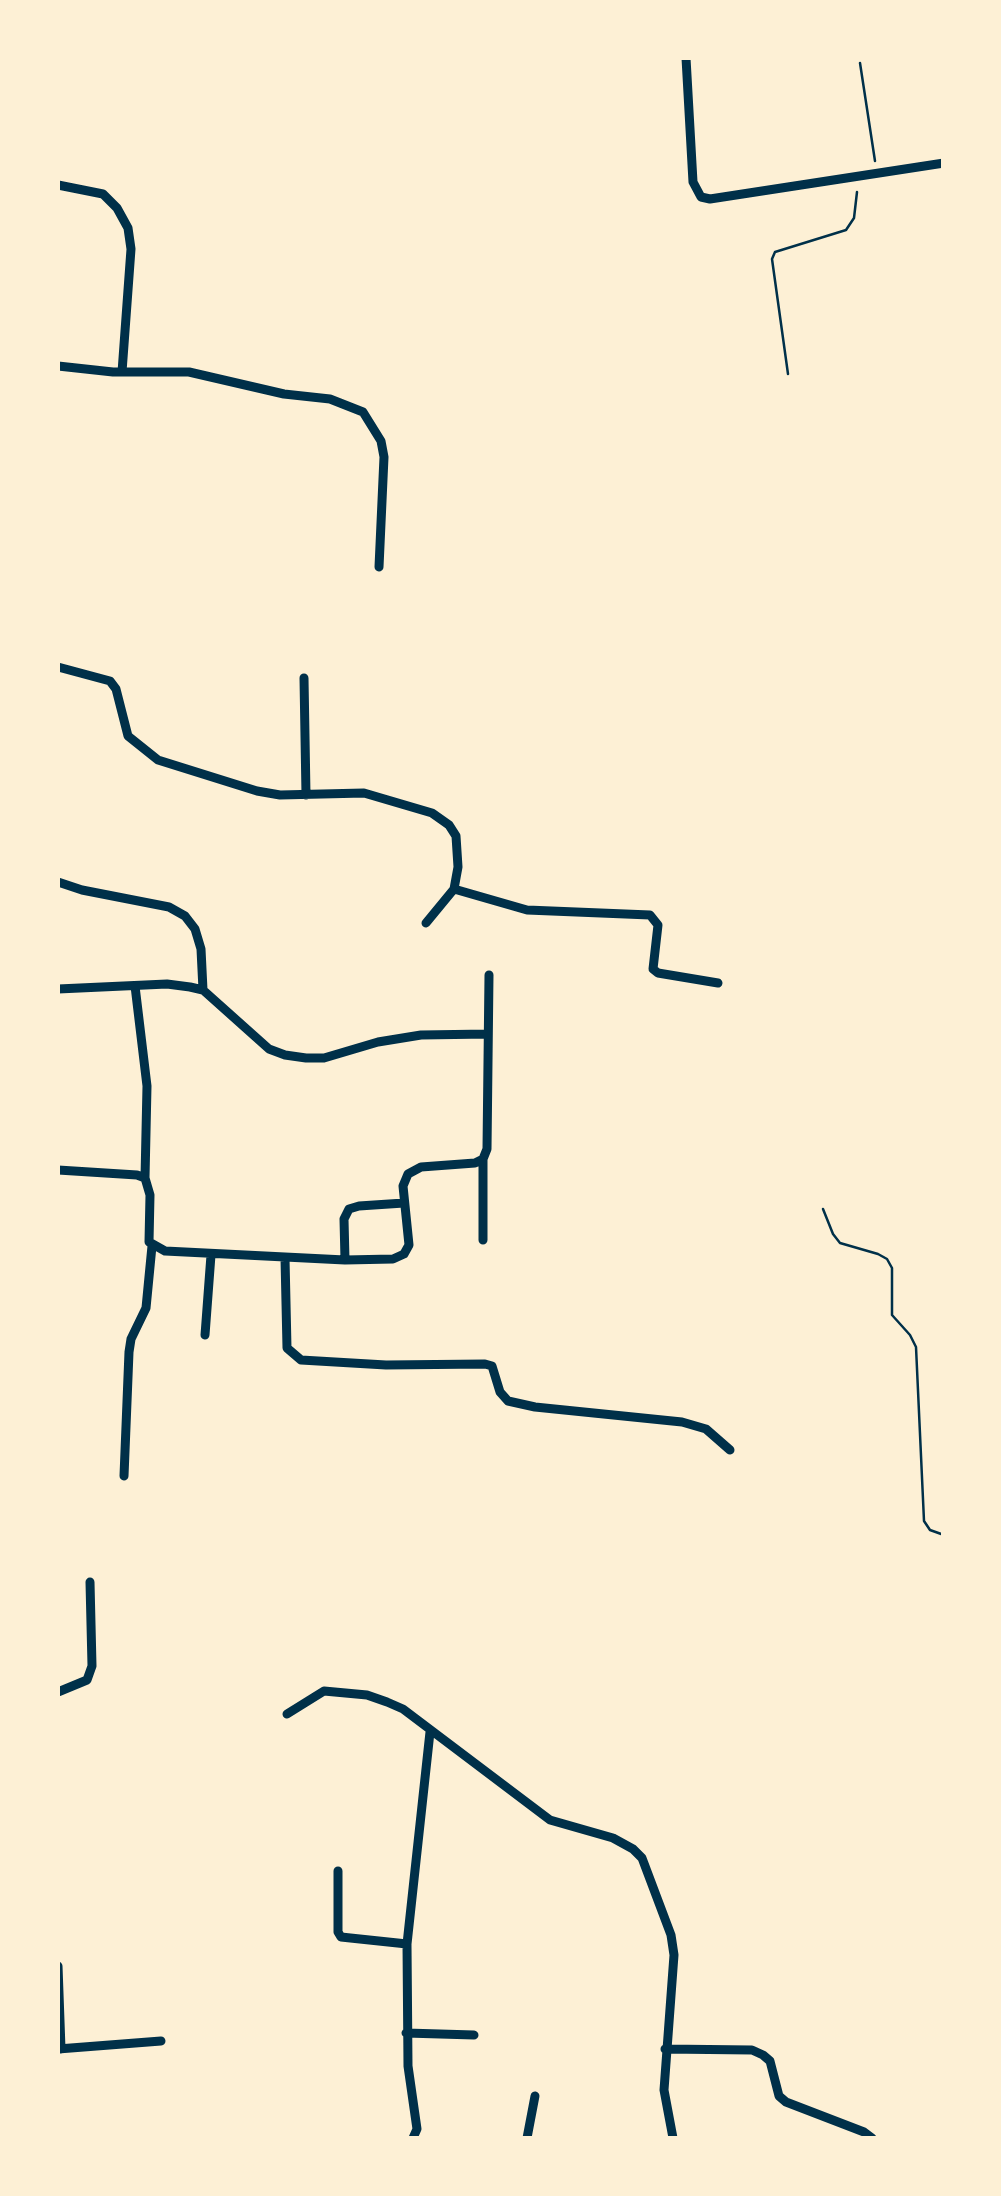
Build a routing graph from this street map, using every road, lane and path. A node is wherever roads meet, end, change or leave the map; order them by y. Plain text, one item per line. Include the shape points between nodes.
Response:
1 (686, 58) edge
2 (860, 63) dead end
3 (944, 163) edge
4 (877, 173) junction
5 (858, 176) junction
6 (58, 185) edge
7 (58, 366) edge
8 (122, 372) junction
9 (788, 374) dead end
10 (379, 566) dead end
11 (58, 667) edge
12 (304, 678) dead end
13 (306, 795) junction
14 (58, 882) edge
15 (454, 889) junction
16 (426, 923) dead end
17 (489, 975) dead end
18 (718, 983) dead end
19 (135, 986) junction
20 (58, 989) edge
21 (203, 990) junction
22 (488, 1034) junction
23 (482, 1159) junction
24 (58, 1170) edge
25 (145, 1178) junction
26 (404, 1204) junction
27 (823, 1209) dead end
28 (483, 1240) dead end
29 (152, 1246) junction
30 (211, 1255) junction
31 (285, 1258) junction
32 (345, 1260) junction
33 (206, 1334) dead end
34 (730, 1450) dead end
35 (124, 1476) dead end
36 (944, 1534) edge
37 (90, 1582) dead end
38 (58, 1692) edge
39 (287, 1714) dead end
40 (430, 1732) junction
41 (338, 1870) dead end
42 (407, 1944) junction
43 (58, 1966) edge
44 (406, 2034) junction
45 (474, 2035) dead end
46 (161, 2041) dead end
47 (59, 2049) edge
48 (665, 2049) junction
49 (535, 2096) dead end
50 (413, 2138) edge
51 (527, 2138) edge
52 (673, 2138) edge
53 (872, 2138) edge

1 - 5 street via 693,182 701,196
2 - 4 path
3 - 4 street
4 - 5 street
5 - 9 path via 854,218 846,230 775,252 772,259
6 - 8 street via 103,194 128,228
7 - 8 street
8 - 10 street via 216,376 363,412 384,457
11 - 13 street via 110,682 128,736 158,760 257,791
12 - 13 street
13 - 15 street via 364,793 432,814 456,836
14 - 21 street via 185,916 201,949
15 - 16 street
15 - 18 street via 527,910 650,915 658,925 653,969
17 - 22 street
19 - 20 street
19 - 21 street
19 - 25 street via 146,1086
21 - 22 street via 285,1056 324,1058 421,1035
22 - 23 street
23 - 26 street via 408,1174
23 - 28 street
24 - 25 street
25 - 29 street
26 - 32 street via 349,1209
26 - 32 street via 404,1254
27 - 36 path via 840,1243 878,1254 892,1268 892,1315 916,1346 924,1521
29 - 30 street
29 - 35 street via 146,1308 130,1340
30 - 31 street
30 - 33 street
31 - 32 street
31 - 34 street via 287,1348 300,1360 485,1364 508,1401 682,1422 706,1429
37 - 38 street via 92,1666 87,1680
39 - 40 street via 314,1695 336,1690 403,1709
40 - 42 street
40 - 48 street via 550,1820 612,1838 642,1858 674,1955
41 - 42 street via 341,1937
42 - 44 street
43 - 47 street
44 - 45 street
44 - 50 street
46 - 47 street
48 - 52 street
48 - 53 street via 752,2050 770,2061 786,2102
49 - 51 street

